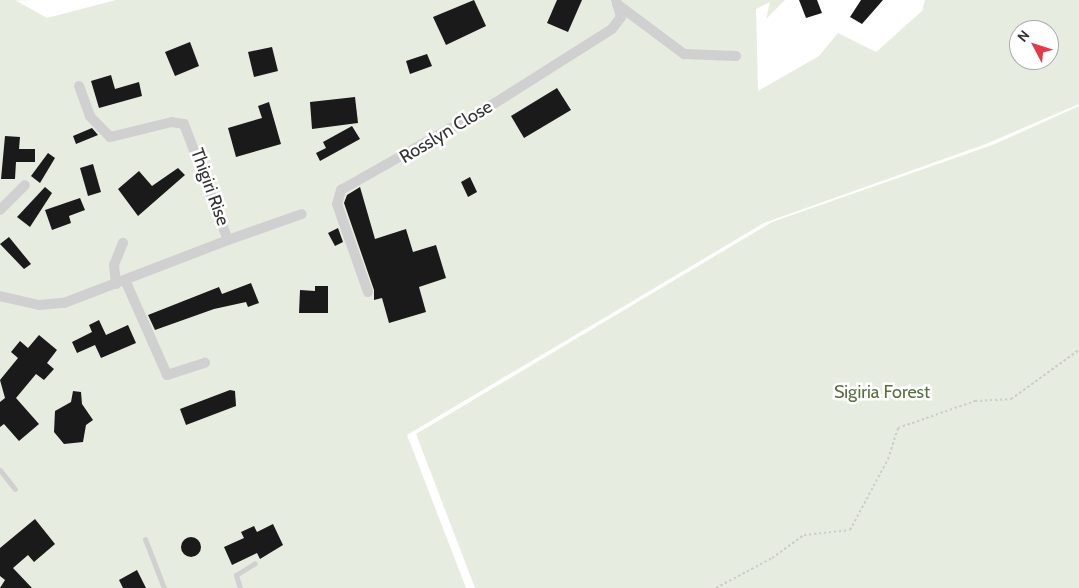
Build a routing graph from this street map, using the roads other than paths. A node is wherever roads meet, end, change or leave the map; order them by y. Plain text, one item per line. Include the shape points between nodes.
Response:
1 (616, 2) edge
2 (736, 56) dead end
3 (79, 86) dead end
4 (25, 185) dead end
5 (0, 210) edge
6 (302, 214) dead end
7 (228, 240) junction
8 (123, 243) dead end
9 (120, 282) junction
10 (368, 292) dead end
11 (0, 296) edge
12 (205, 363) dead end
13 (0, 470) edge
14 (15, 489) dead end
15 (145, 539) dead end
16 (255, 563) dead end
17 (164, 588) edge
18 (240, 588) edge

1 - 2 street via 684,54
1 - 10 street, Rosslyn Close via 620,17 612,29 494,103 341,190 337,204
3 - 7 street, Thigiri Rise via 90,116 110,137 172,122 184,124
4 - 5 street
6 - 7 street
7 - 9 street, Thigiri Rise
8 - 9 street via 114,265
9 - 11 street, Thigiri Rise via 52,305
9 - 12 street via 167,375
13 - 14 lane
15 - 17 lane
16 - 18 lane via 236,575

